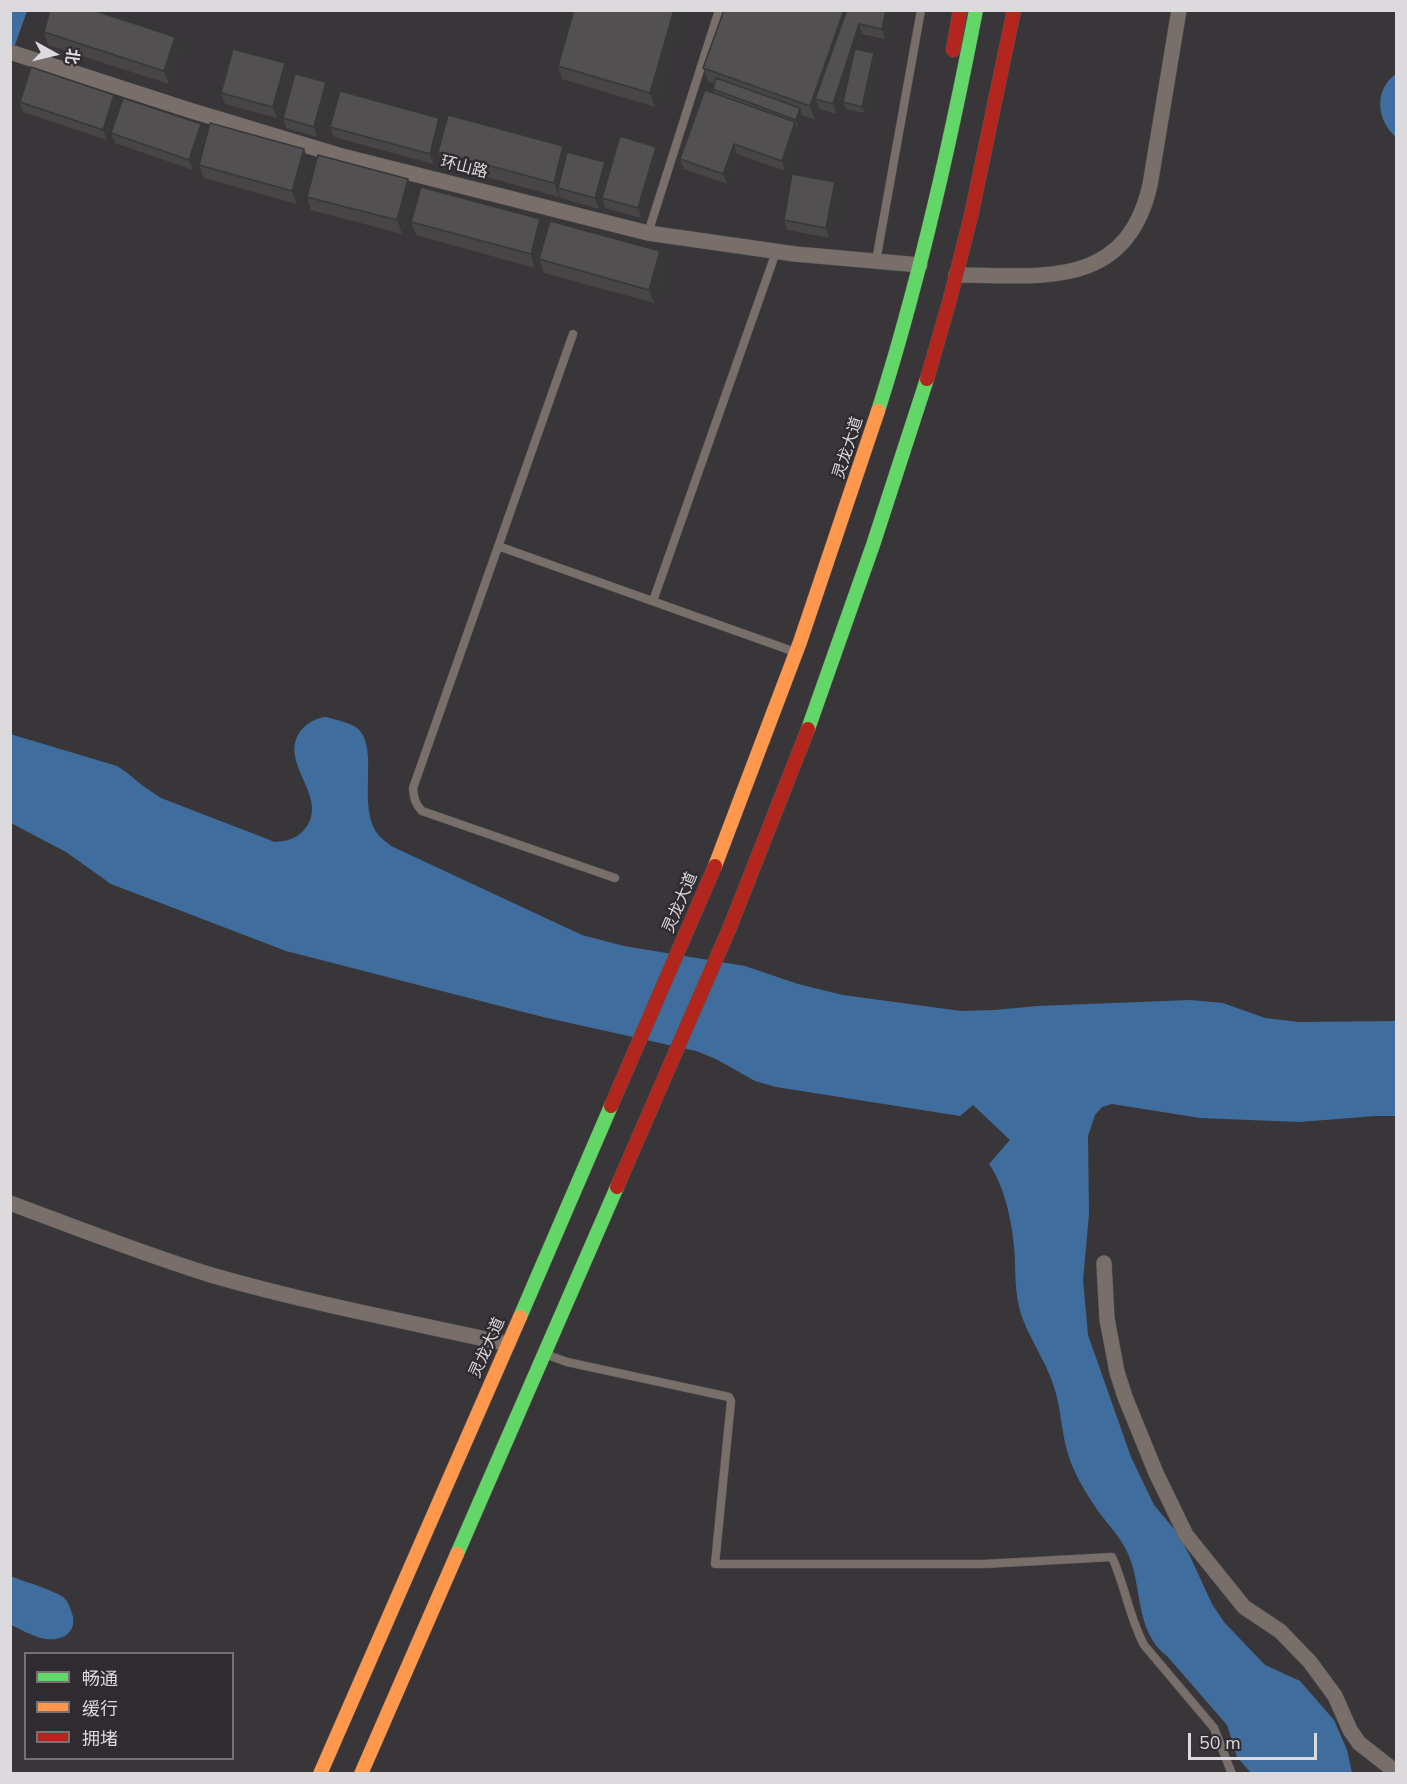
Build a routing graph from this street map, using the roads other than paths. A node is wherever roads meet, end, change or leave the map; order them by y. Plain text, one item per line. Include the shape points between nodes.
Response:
1 (719, 10) edge
2 (921, 10) edge
3 (960, 10) edge
4 (976, 10) edge
5 (1014, 10) edge
6 (1179, 10) edge
7 (1022, 39) dead end
8 (10, 52) edge
9 (942, 171) junction
10 (970, 216) junction
11 (648, 233) junction
12 (776, 252) junction
13 (876, 261) junction
14 (920, 265) junction
15 (956, 275) junction
16 (573, 334) dead end
17 (498, 546) junction
18 (653, 601) junction
19 (796, 653) junction
20 (615, 878) dead end
21 (10, 1203) edge
22 (1104, 1263) dead end
23 (508, 1344) junction
24 (544, 1354) junction
25 (1396, 1772) edge
26 (320, 1773) edge
27 (361, 1773) edge
28 (1232, 1773) edge

1 - 11 lane
2 - 13 lane
3 - 9 main road via 949,72
4 - 9 main road, 灵龙大道
5 - 10 main road
6 - 15 street via 1149,192 1128,236 1108,256 1074,271 1051,275
7 - 10 main road
8 - 11 street, 环山路 via 338,155
9 - 14 main road, 灵龙大道
10 - 15 main road
11 - 12 street, 环山路
12 - 13 street, 环山路
12 - 18 lane
13 - 14 street, 环山路
14 - 19 main road, 灵龙大道 via 881,401
15 - 24 main road via 917,412 821,695 730,927
16 - 17 lane
17 - 18 lane
17 - 20 lane via 413,788 415,802 422,811
18 - 19 lane
19 - 23 main road, 灵龙大道 via 691,923
21 - 23 street via 213,1275
22 - 25 street via 1107,1319 1117,1372 1156,1473 1186,1535 1244,1607 1280,1631 1310,1662 1335,1696 1359,1743
23 - 26 main road, 灵龙大道
24 - 27 main road
24 - 28 lane via 729,1397 715,1564 984,1564 1112,1557 1144,1645 1214,1728

